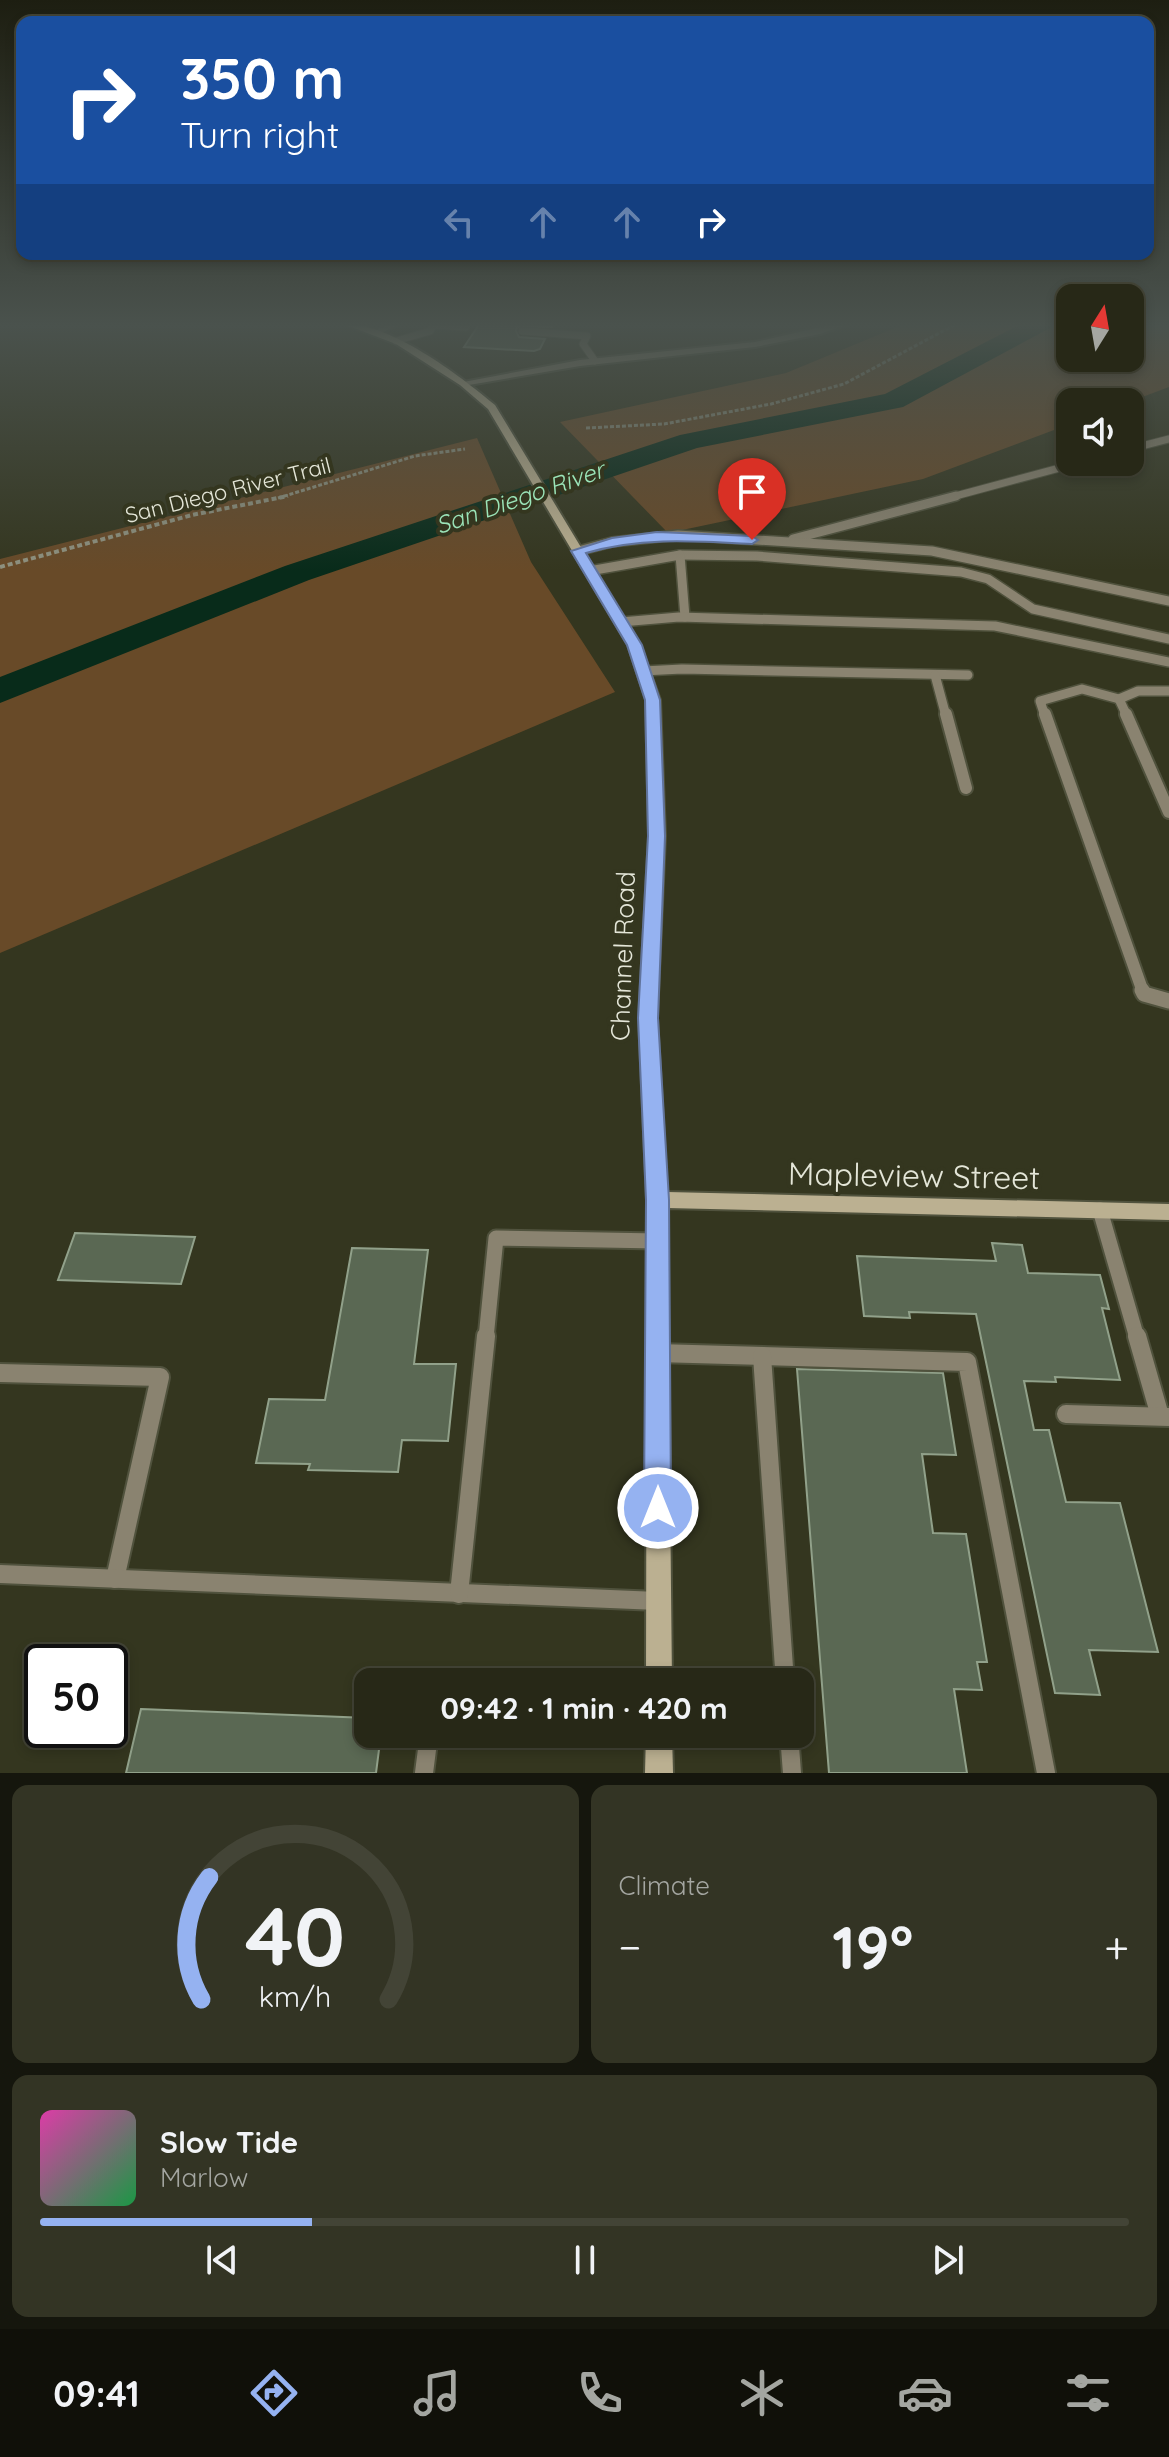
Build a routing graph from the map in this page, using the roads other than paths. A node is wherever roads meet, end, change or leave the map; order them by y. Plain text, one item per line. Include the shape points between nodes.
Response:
1 (490, 406) edge
2 (1169, 439) edge
3 (1144, 445) edge
4 (1056, 469) edge
5 (783, 542) junction
6 (578, 551) junction
7 (680, 555) junction
8 (589, 571) junction
9 (1169, 601) edge
10 (685, 617) junction
11 (621, 622) junction
12 (1169, 639) edge
13 (1169, 662) edge
14 (643, 671) junction
15 (935, 675) junction
16 (968, 675) dead end
17 (1169, 691) edge
18 (1119, 699) junction
19 (966, 788) dead end
20 (1169, 812) edge
21 (1169, 1001) edge
22 (657, 1200) junction
23 (1100, 1210) junction
24 (1169, 1212) edge
25 (657, 1241) junction
26 (657, 1353) junction
27 (762, 1356) junction
28 (0, 1373) edge
29 (1066, 1414) dead end
30 (1164, 1416) edge
31 (0, 1574) edge
32 (115, 1579) junction
33 (459, 1594) junction
34 (658, 1601) junction
35 (659, 1668) edge
36 (784, 1668) edge
37 (427, 1748) edge
38 (659, 1748) edge
39 (790, 1748) edge
40 (424, 1773) edge
41 (659, 1773) edge
42 (792, 1773) edge
43 (1046, 1773) edge

1 - 6 main road, Channel Road
2 - 3 lane
4 - 5 lane
5 - 6 lane via 657,536
5 - 9 lane via 950,553
6 - 8 main road, Channel Road
7 - 8 lane
7 - 10 lane
7 - 12 lane via 961,572 988,579 1033,609
8 - 11 main road, Channel Road
10 - 11 lane
10 - 13 lane via 995,626
11 - 14 main road, Channel Road
14 - 15 lane
14 - 22 main road, Channel Road via 653,700 657,836 648,1018
15 - 16 lane
15 - 19 lane
17 - 18 lane via 1138,691
18 - 20 lane
18 - 21 lane via 1082,689 1040,701 1144,994
22 - 23 main road, Mapleview Street
22 - 25 main road, Channel Road
23 - 24 main road, Mapleview Street
23 - 30 lane
25 - 26 main road, Channel Road
25 - 33 lane via 496,1238
26 - 27 lane
26 - 34 main road, Channel Road
27 - 36 lane
27 - 43 lane via 967,1362
28 - 32 lane via 160,1377
29 - 30 lane
31 - 32 lane
32 - 33 lane
33 - 34 lane
34 - 35 main road, Channel Road
37 - 40 lane
38 - 41 main road
39 - 42 lane

